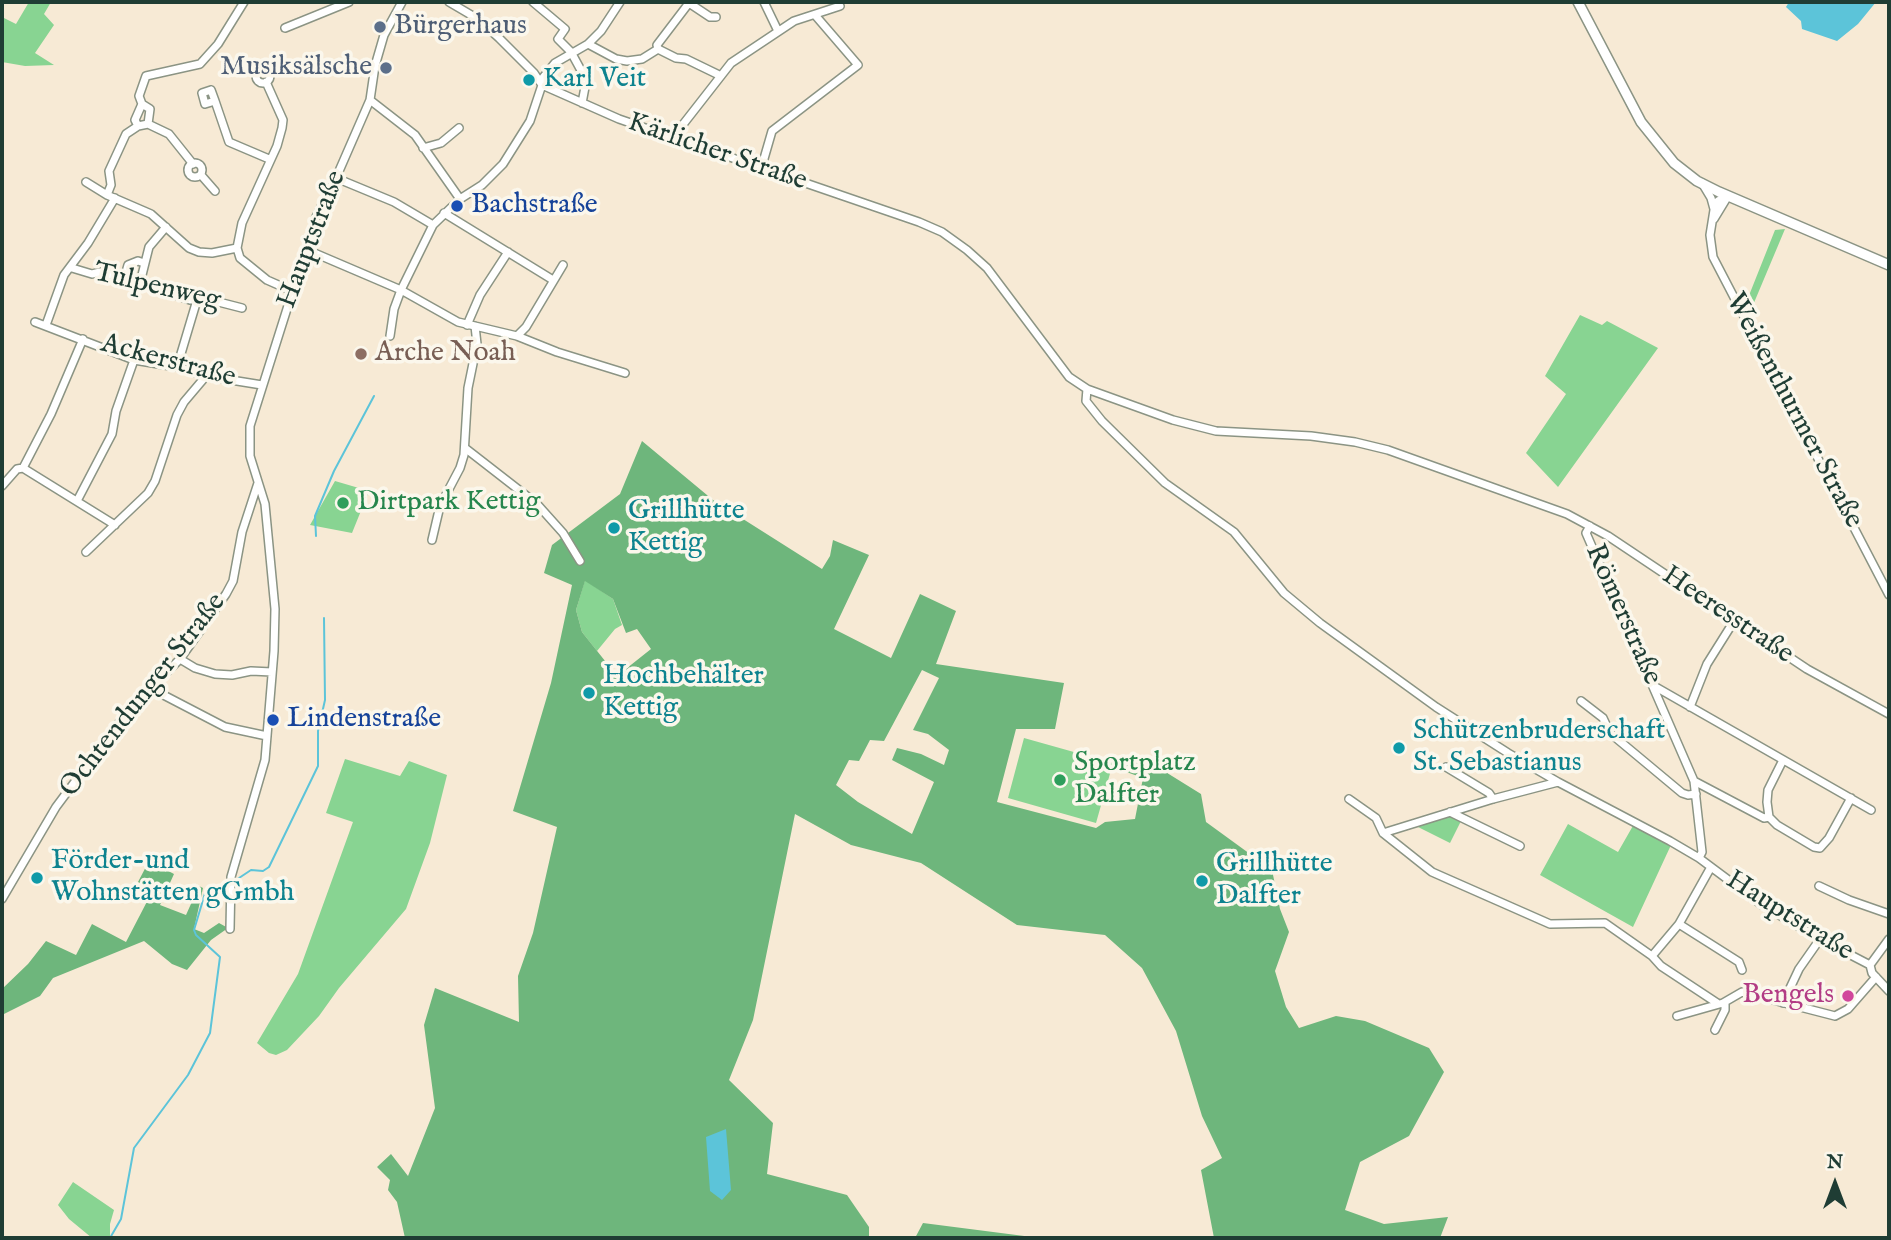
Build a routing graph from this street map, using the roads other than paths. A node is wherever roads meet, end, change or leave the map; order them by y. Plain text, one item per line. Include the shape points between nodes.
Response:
1 (244, 2) edge
2 (349, 2) edge
3 (402, 2) edge
4 (449, 2) edge
5 (533, 2) edge
6 (620, 2) edge
7 (764, 2) edge
8 (1578, 2) edge
9 (840, 6) dead end
10 (815, 15) junction
11 (716, 17) dead end
12 (285, 28) dead end
13 (778, 31) junction
14 (588, 44) junction
15 (658, 49) junction
16 (571, 52) junction
17 (719, 75) junction
18 (266, 82) dead end
19 (541, 83) junction
20 (370, 100) junction
21 (215, 101) dead end
22 (582, 103) junction
23 (142, 104) junction
24 (148, 124) junction
25 (138, 126) junction
26 (459, 128) dead end
27 (676, 139) junction
28 (423, 148) junction
29 (270, 159) junction
30 (761, 169) junction
31 (336, 178) junction
32 (86, 182) dead end
33 (1702, 183) junction
34 (215, 191) dead end
35 (111, 196) junction
36 (1728, 196) junction
37 (460, 199) junction
38 (1714, 210) junction
39 (444, 213) junction
40 (1712, 223) junction
41 (433, 225) junction
42 (166, 228) junction
43 (237, 248) junction
44 (305, 249) junction
45 (508, 252) junction
46 (144, 263) junction
47 (563, 265) dead end
48 (1889, 265) edge
49 (72, 268) junction
50 (124, 279) junction
51 (554, 280) junction
52 (140, 283) junction
53 (293, 288) junction
54 (401, 290) junction
55 (197, 300) junction
56 (242, 308) dead end
57 (35, 322) dead end
58 (46, 326) junction
59 (471, 326) junction
60 (517, 336) junction
61 (390, 337) dead end
62 (83, 339) junction
63 (134, 360) junction
64 (177, 366) junction
65 (625, 373) dead end
66 (206, 376) junction
67 (262, 386) junction
68 (1087, 388) junction
69 (465, 448) junction
70 (23, 468) junction
71 (259, 483) junction
72 (2, 486) edge
73 (77, 501) junction
74 (115, 525) junction
75 (1590, 526) junction
76 (432, 540) dead end
77 (86, 552) dead end
78 (580, 561) dead end
79 (1889, 595) edge
80 (1734, 621) junction
81 (180, 659) junction
82 (272, 672) junction
83 (1654, 686) junction
84 (150, 688) junction
85 (1581, 701) dead end
86 (1689, 707) junction
87 (1889, 714) edge
88 (267, 736) junction
89 (1783, 760) junction
90 (1446, 767) dead end
91 (1694, 781) junction
92 (1558, 782) junction
93 (1696, 794) junction
94 (1851, 798) junction
95 (1349, 799) dead end
96 (1493, 799) junction
97 (1871, 810) dead end
98 (1450, 812) junction
99 (1769, 817) junction
100 (1384, 833) junction
101 (1520, 846) dead end
102 (1699, 858) junction
103 (1711, 867) junction
104 (1819, 886) dead end
105 (2, 899) edge
106 (1889, 914) edge
107 (1679, 924) junction
108 (230, 929) dead end
109 (1820, 939) junction
110 (1889, 939) edge
111 (1652, 956) junction
112 (1870, 965) junction
113 (1742, 971) dead end
114 (1875, 976) junction
115 (1889, 990) edge
116 (1721, 1003) junction
117 (1783, 1003) junction
118 (1678, 1016) dead end
119 (1715, 1030) dead end

1 - 23 street via 200,64 146,76 139,96
2 - 12 street
3 - 20 street, Hauptstraße via 384,35
4 - 19 street via 478,19
5 - 16 street via 565,29 558,39
6 - 14 street
7 - 13 street
8 - 33 main road via 1648,133 1674,163
9 - 10 street
10 - 13 street
10 - 30 street via 858,65 772,131
11 - 15 street via 689,3 659,39
13 - 17 street
14 - 15 street via 627,61 642,59
14 - 16 street
15 - 17 street
16 - 19 street via 555,63
16 - 22 street via 583,74
17 - 27 street
18 - 29 street via 283,120
19 - 22 street, Kärlicher Straße
19 - 37 street via 530,121 503,164
20 - 28 street via 415,135
20 - 31 street, Hauptstraße
21 - 29 street via 229,142
22 - 27 street, Kärlicher Straße
23 - 24 street via 150,109
23 - 25 street via 135,120
24 - 25 street
24 - 34 street via 169,134 193,164 201,167 201,175
25 - 35 street via 127,134 109,171
26 - 28 street via 441,143
27 - 30 street, Kärlicher Straße
28 - 37 street
29 - 43 street via 242,223
30 - 68 street, Kärlicher Straße via 942,232 967,250 1001,286 1069,377
31 - 41 street via 394,202
31 - 44 street, Hauptstraße
32 - 35 street
33 - 36 main road
33 - 38 street
35 - 42 street via 151,214
35 - 49 street
36 - 38 street via 1718,201
36 - 40 street
36 - 48 main road
37 - 39 street
38 - 40 street, Weißenthurmer Straße
39 - 41 street
39 - 45 street
40 - 79 street, Weißenthurmer Straße via 1710,246 1718,268
41 - 54 street
42 - 43 street via 199,252
42 - 46 street via 152,242
43 - 53 street via 240,258 267,280
44 - 53 street, Hauptstraße
44 - 54 street
45 - 51 street
45 - 59 street via 480,295
46 - 50 street via 128,265
46 - 52 street
47 - 51 street
49 - 50 street, Tulpenweg
49 - 58 street via 64,275
50 - 52 street, Tulpenweg
51 - 60 street
52 - 55 street, Tulpenweg via 159,285 172,294
53 - 67 street, Hauptstraße
54 - 59 street
54 - 61 street
55 - 56 street, Tulpenweg
55 - 64 street
57 - 58 street, Ackerstraße
58 - 62 street, Ackerstraße
59 - 60 street
59 - 69 street via 477,344 468,388
60 - 65 street
62 - 63 street, Ackerstraße
62 - 70 street
63 - 64 street, Ackerstraße
63 - 73 street via 112,434
64 - 66 street, Ackerstraße
66 - 67 street, Ackerstraße
66 - 74 street via 177,415 148,494
67 - 71 street, Hauptstraße via 249,436
68 - 75 street, Heeresstraße via 1216,431 1311,436 1388,450
68 - 92 street, Hauptstraße via 1086,401 1102,421 1166,483 1234,532 1297,605 1436,707
69 - 76 street via 440,506
69 - 78 street via 537,504
70 - 72 street
70 - 73 street
71 - 81 street, Ochtendunger Straße via 242,531 233,581
71 - 82 street, Hauptstraße via 274,602
73 - 74 street
74 - 77 street
75 - 80 street, Heeresstraße
75 - 83 street, Römerstraße via 1587,533
80 - 86 street via 1707,664
80 - 87 street, Heeresstraße via 1807,669
81 - 82 street via 215,674
81 - 84 street, Ochtendunger Straße
82 - 88 street, Hauptstraße
83 - 86 street
83 - 91 street, Römerstraße
84 - 88 street via 225,727
84 - 105 street, Ochtendunger Straße via 56,807
85 - 93 street via 1602,718 1610,733 1682,793
86 - 89 street
88 - 108 street, Hauptstraße via 259,786 231,877
89 - 94 street
89 - 99 street via 1768,790
90 - 96 street
91 - 93 street, Römerstraße
91 - 99 street
92 - 96 street
92 - 102 street, Hauptstraße
93 - 102 street, Römerstraße
94 - 97 street
94 - 99 street via 1820,848
95 - 100 street via 1376,818
96 - 98 street
98 - 100 street
98 - 101 street
100 - 111 street via 1432,872 1454,883 1550,924 1605,923
102 - 103 street, Hauptstraße
103 - 107 street
103 - 109 street, Hauptstraße via 1762,905
104 - 106 street
107 - 111 street
107 - 113 street via 1739,962
109 - 112 street, Hauptstraße
109 - 117 street
110 - 112 street
111 - 116 street
112 - 114 street
114 - 115 street
114 - 117 street via 1841,1015
116 - 117 street via 1742,992
116 - 118 street
116 - 119 street via 1725,1010

